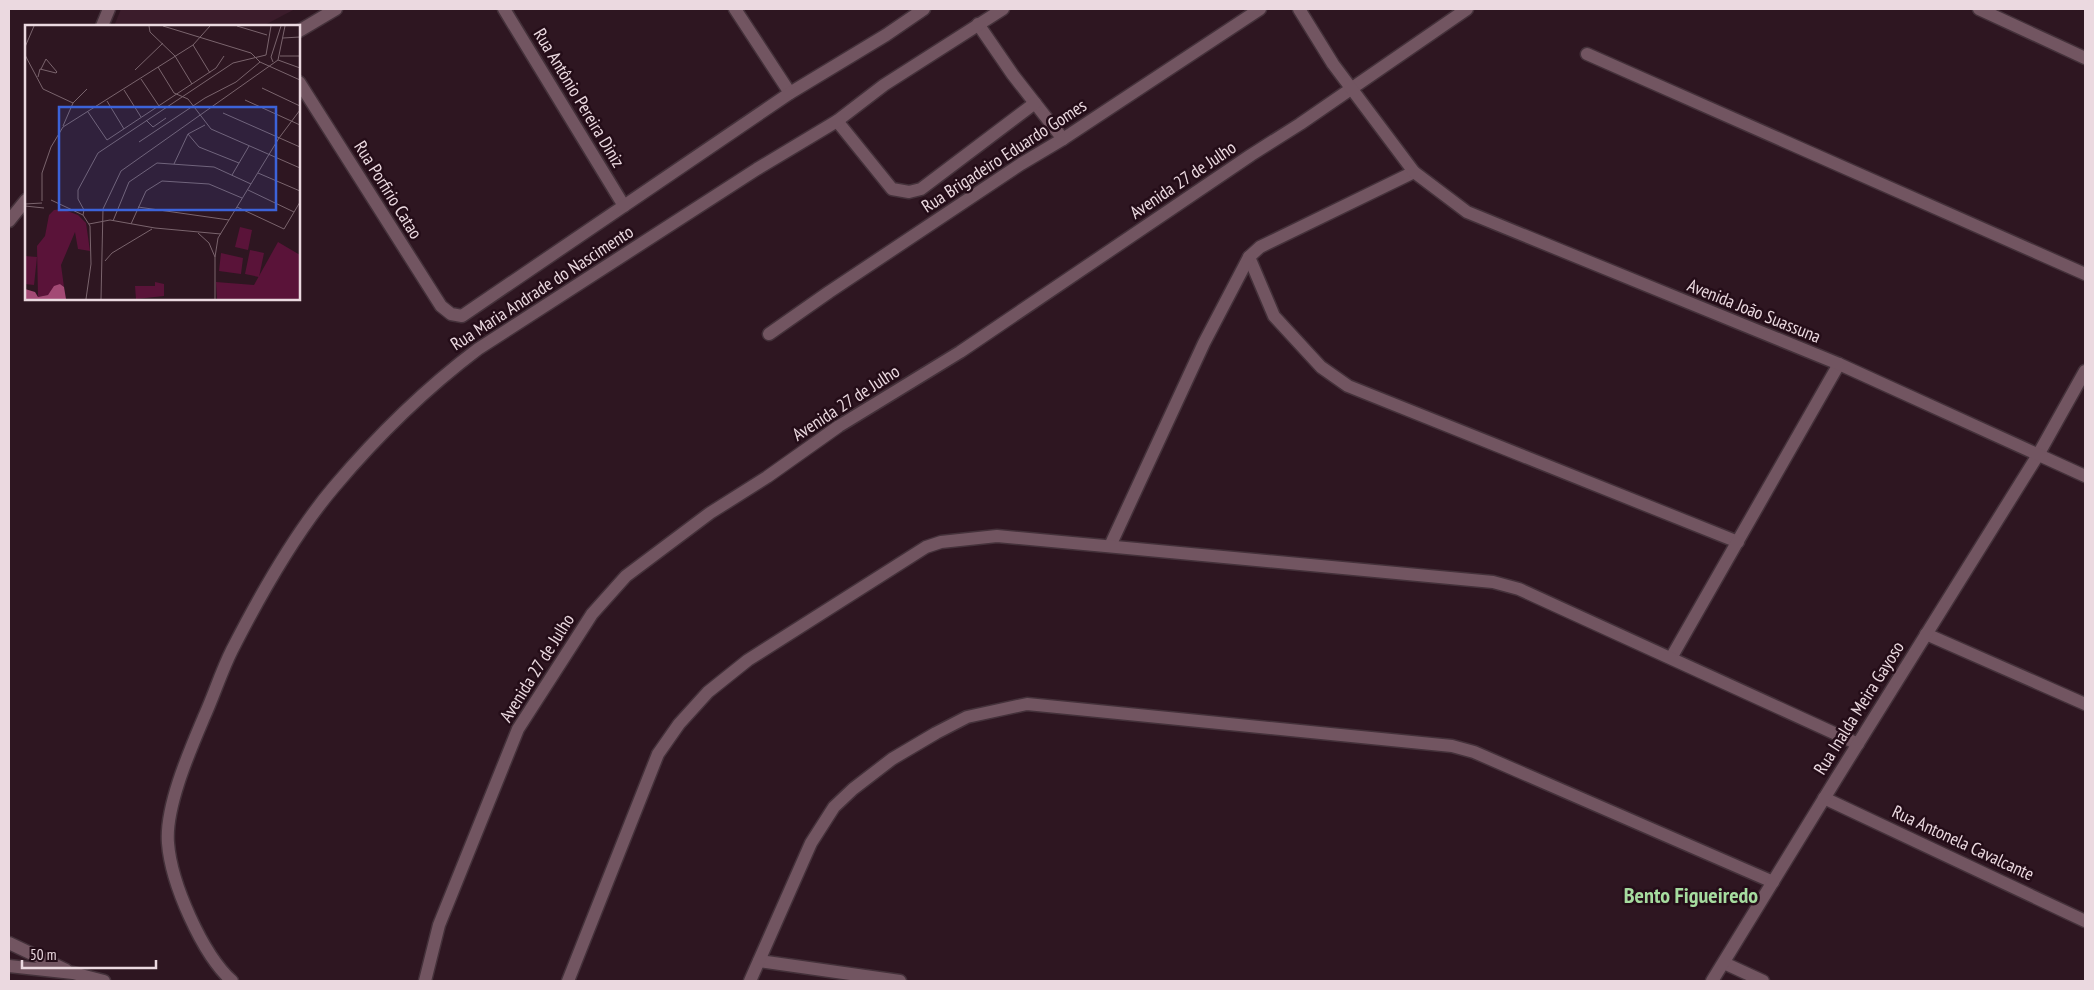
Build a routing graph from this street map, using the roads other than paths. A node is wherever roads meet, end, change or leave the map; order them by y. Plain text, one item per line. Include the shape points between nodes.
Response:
1 (109, 9) edge
2 (336, 9) edge
3 (504, 9) edge
4 (735, 9) edge
5 (924, 9) edge
6 (1003, 9) edge
7 (1260, 9) edge
8 (1299, 9) edge
9 (1467, 9) edge
10 (1979, 9) edge
11 (978, 24) junction
12 (102, 25) edge
13 (300, 30) edge
14 (1587, 54) dead end
15 (2085, 58) edge
16 (300, 84) edge
17 (1352, 88) junction
18 (790, 93) junction
19 (1035, 104) junction
20 (837, 120) junction
21 (1063, 139) junction
22 (1414, 172) junction
23 (25, 201) edge
24 (624, 206) junction
25 (9, 221) edge
26 (1249, 257) junction
27 (2085, 274) edge
28 (451, 314) joint
29 (769, 334) dead end
30 (1839, 364) junction
31 (2085, 371) edge
32 (2038, 455) junction
33 (2085, 476) edge
34 (1738, 542) junction
35 (1110, 546) junction
36 (1926, 634) junction
37 (1671, 658) junction
38 (2085, 704) edge
39 (1858, 744) junction
40 (1824, 798) junction
41 (1773, 882) junction
42 (2085, 921) edge
43 (9, 943) edge
44 (758, 960) junction
45 (1724, 963) junction
46 (9, 966) edge
47 (73, 973) junction
48 (104, 981) edge
49 (232, 981) edge
50 (425, 981) edge
51 (568, 981) edge
52 (750, 981) edge
53 (900, 981) edge
54 (1712, 981) edge
55 (1763, 981) edge

1 - 12 street
2 - 13 street
3 - 24 street, Rua Antônio Pereira Diniz
4 - 18 street
5 - 18 street, Rua Maria Andrade do Nascimento
6 - 11 street, Rua Maria Andrade do Nascimento
7 - 21 street, Rua Brigadeiro Eduardo Gomes
8 - 17 street, Avenida João Suassuna via 1325,53
9 - 17 street, Avenida 27 de Julho
10 - 15 street
11 - 19 street
11 - 20 street, Rua Maria Andrade do Nascimento
14 - 27 street
16 - 28 street, Rua Porfirio Catao via 441,306
17 - 22 street, Avenida João Suassuna
17 - 50 street, Avenida 27 de Julho via 960,352 839,426 710,513 626,576 592,614 518,729 439,926
18 - 24 street, Rua Maria Andrade do Nascimento
19 - 20 street via 921,189 909,192 892,189
19 - 21 street
20 - 49 street, Rua Maria Andrade do Nascimento via 478,349 374,443 333,488 256,607 219,678 182,776 169,825 169,848 181,892 209,955
21 - 29 street, Rua Brigadeiro Eduardo Gomes
22 - 26 street via 1260,247
22 - 30 street, Avenida João Suassuna via 1467,212
23 - 25 street
24 - 28 street, Rua Maria Andrade do Nascimento via 462,316
26 - 34 street via 1274,316 1321,367 1348,386
26 - 35 street via 1204,343
30 - 32 street, Avenida João Suassuna
30 - 34 street
31 - 32 street, Rua Inalda Meira Gayoso
32 - 33 street, Avenida João Suassuna
32 - 36 street, Rua Inalda Meira Gayoso
34 - 37 street
35 - 37 street via 1493,582 1518,589
35 - 51 street via 997,536 926,546 748,660 708,692 658,754
36 - 38 street
36 - 39 street, Rua Inalda Meira Gayoso
37 - 39 street
39 - 40 street, Rua Inalda Meira Gayoso
40 - 41 street, Rua Inalda Meira Gayoso
40 - 42 street, Rua Antonela Cavalcante
41 - 44 street via 1474,752 1452,746 1028,704 967,716 892,759 834,807 811,843
41 - 45 street, Rua Inalda Meira Gayoso
43 - 47 street
44 - 52 street
44 - 53 street
45 - 54 street, Rua Inalda Meira Gayoso
45 - 55 street
46 - 47 street
47 - 48 street

